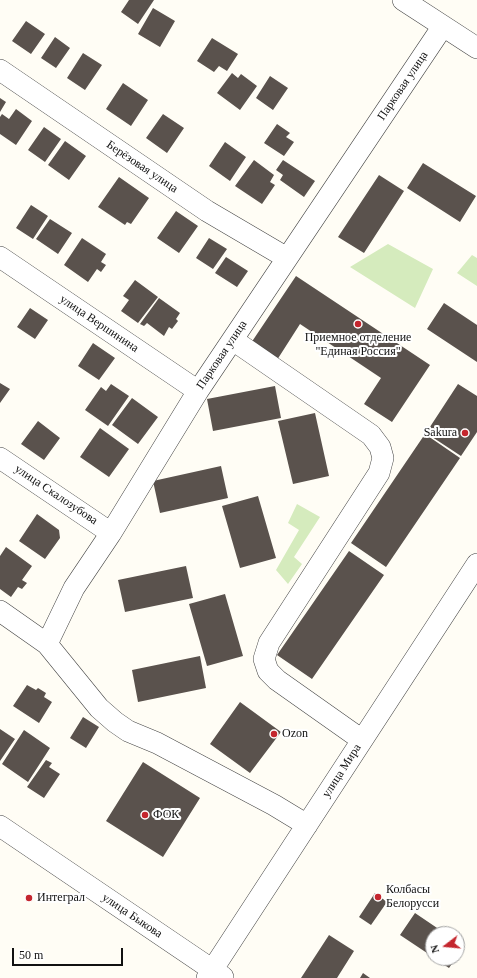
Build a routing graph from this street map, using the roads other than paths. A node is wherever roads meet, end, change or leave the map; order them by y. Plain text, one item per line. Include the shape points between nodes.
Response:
1 (403, 0) edge
2 (443, 26) junction
3 (474, 39) edge
4 (0, 70) edge
5 (0, 257) edge
6 (287, 258) junction
7 (233, 340) junction
8 (198, 391) junction
9 (0, 458) edge
10 (111, 533) junction
11 (477, 564) edge
12 (0, 611) edge
13 (47, 644) junction
14 (362, 740) junction
15 (307, 825) junction
16 (0, 826) edge
17 (214, 975) edge

1 - 2 street
2 - 3 street
2 - 6 street, Парковая улица
4 - 6 street, Берёзовая улица via 207,211
5 - 8 street, улица Вершинина
6 - 7 street, Парковая улица
7 - 8 street, Парковая улица
7 - 14 street via 371,436 380,447 383,458 379,474 269,643 264,659 268,671 277,680
8 - 10 street, Парковая улица
9 - 10 street, улица Скалозубова
10 - 13 street, Парковая улица via 74,588
11 - 14 street, улица Мира
12 - 13 street
13 - 15 street via 99,708 115,722 274,805
14 - 15 street, улица Мира
15 - 17 street, улица Мира
16 - 17 street, улица Быкова

